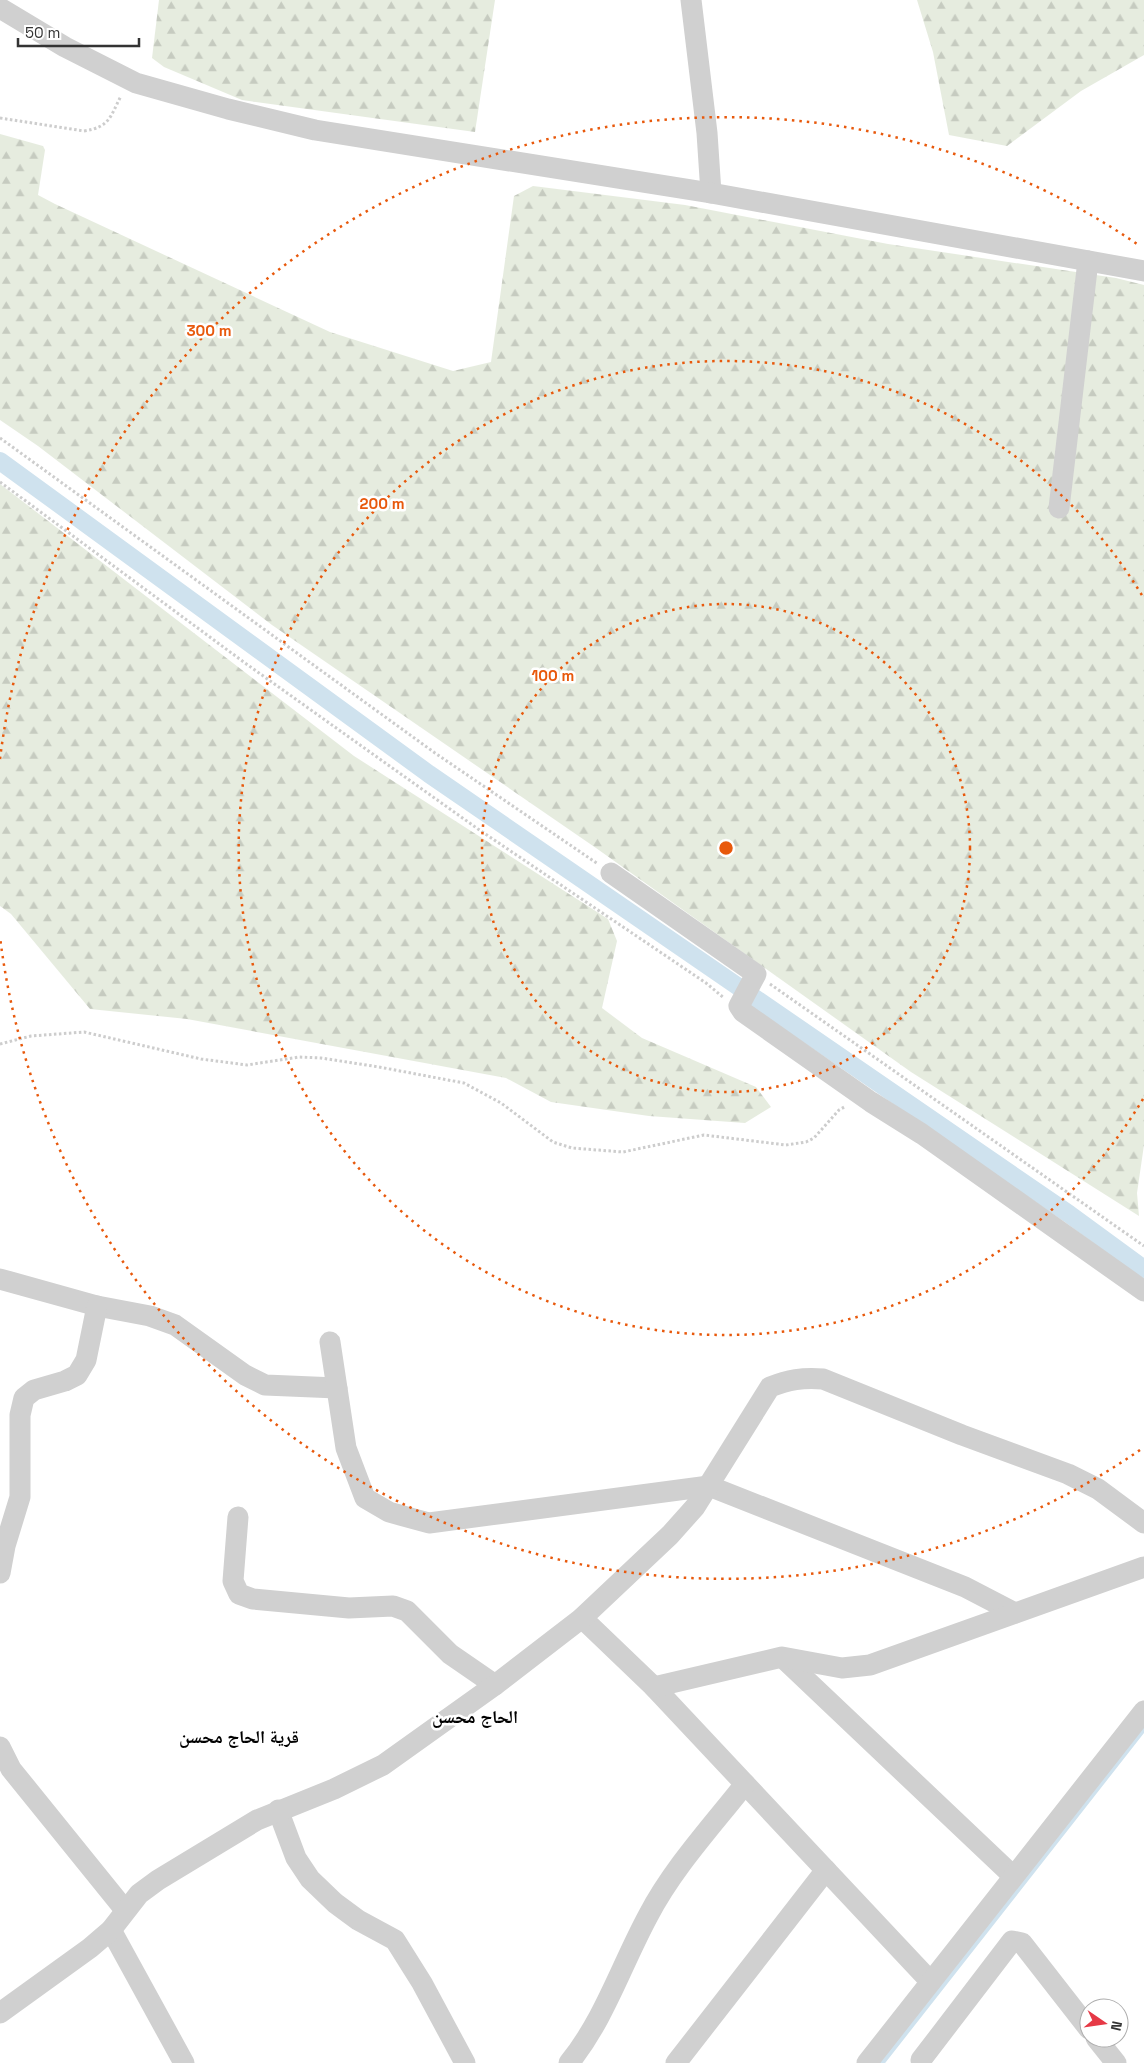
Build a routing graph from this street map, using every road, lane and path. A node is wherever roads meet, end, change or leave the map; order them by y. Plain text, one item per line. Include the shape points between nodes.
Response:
1 (691, 0) edge
2 (0, 8) edge
3 (129, 80) junction
4 (0, 118) edge
5 (711, 192) junction
6 (1088, 260) junction
7 (1144, 271) edge
8 (0, 438) edge
9 (0, 482) edge
10 (1059, 508) dead end
11 (611, 873) joint
12 (747, 992) junction
13 (0, 1044) edge
14 (871, 1102) junction
15 (1144, 1246) edge
16 (0, 1279) edge
17 (1144, 1291) edge
18 (96, 1306) junction
19 (330, 1342) dead end
20 (337, 1388) junction
21 (709, 1486) junction
22 (238, 1517) dead end
23 (1144, 1523) edge
24 (5, 1529) edge
25 (1144, 1567) edge
26 (0, 1573) edge
27 (1015, 1613) junction
28 (582, 1618) junction
29 (782, 1657) junction
30 (496, 1685) junction
31 (654, 1687) junction
32 (1144, 1711) edge
33 (0, 1747) edge
34 (745, 1784) junction
35 (278, 1810) junction
36 (826, 1870) junction
37 (1013, 1876) junction
38 (125, 1910) junction
39 (111, 1930) junction
40 (930, 1981) junction
41 (0, 2013) edge
42 (1079, 2016) edge
43 (1104, 2048) edge
44 (921, 2062) edge
45 (184, 2063) edge
46 (465, 2063) edge
47 (569, 2063) edge
48 (676, 2063) edge
49 (866, 2063) edge
50 (1116, 2063) edge

1 - 5 street
2 - 3 street
3 - 4 path via 106,125 96,130 84,132
3 - 5 street via 315,130
5 - 6 street
6 - 7 street
6 - 10 street
8 - 11 path via 435,752
9 - 12 path via 478,829 706,983
11 - 12 street
12 - 14 street
12 - 15 path
13 - 14 path via 31,1036 84,1032 201,1059 247,1065 299,1057 379,1067 464,1083 501,1103 553,1142 572,1148 623,1152 704,1136 786,1145 806,1142 814,1138 839,1110 852,1103
14 - 17 street via 922,1134
16 - 18 street
18 - 20 street via 150,1316 175,1325 245,1375 265,1385
18 - 24 street via 86,1360 78,1375 34,1390 24,1398 20,1415 20,1497
19 - 20 street
20 - 21 street via 346,1448 365,1498 389,1512 429,1523
21 - 23 street via 770,1387 805,1377 823,1379 1068,1474 1098,1489
21 - 27 street via 957,1583
21 - 28 street via 670,1535
22 - 30 street via 233,1581 239,1594 253,1599 348,1608 393,1606 407,1612 450,1654
24 - 26 street
25 - 27 street
27 - 29 street via 870,1664 842,1668
28 - 30 street
28 - 31 street
29 - 31 street
29 - 37 street
30 - 35 street via 383,1765 334,1789
31 - 34 street
32 - 37 street
33 - 38 street via 11,1769
34 - 36 street
34 - 47 street via 686,1859 649,1914 598,2019
35 - 38 street via 158,1880
35 - 46 street via 296,1858 310,1880 335,1904 395,1940 422,1982
36 - 40 street
36 - 48 street
37 - 40 street
38 - 39 street
39 - 41 street
39 - 45 street
40 - 49 street
42 - 44 street via 1022,1943 1012,1941
43 - 50 street

